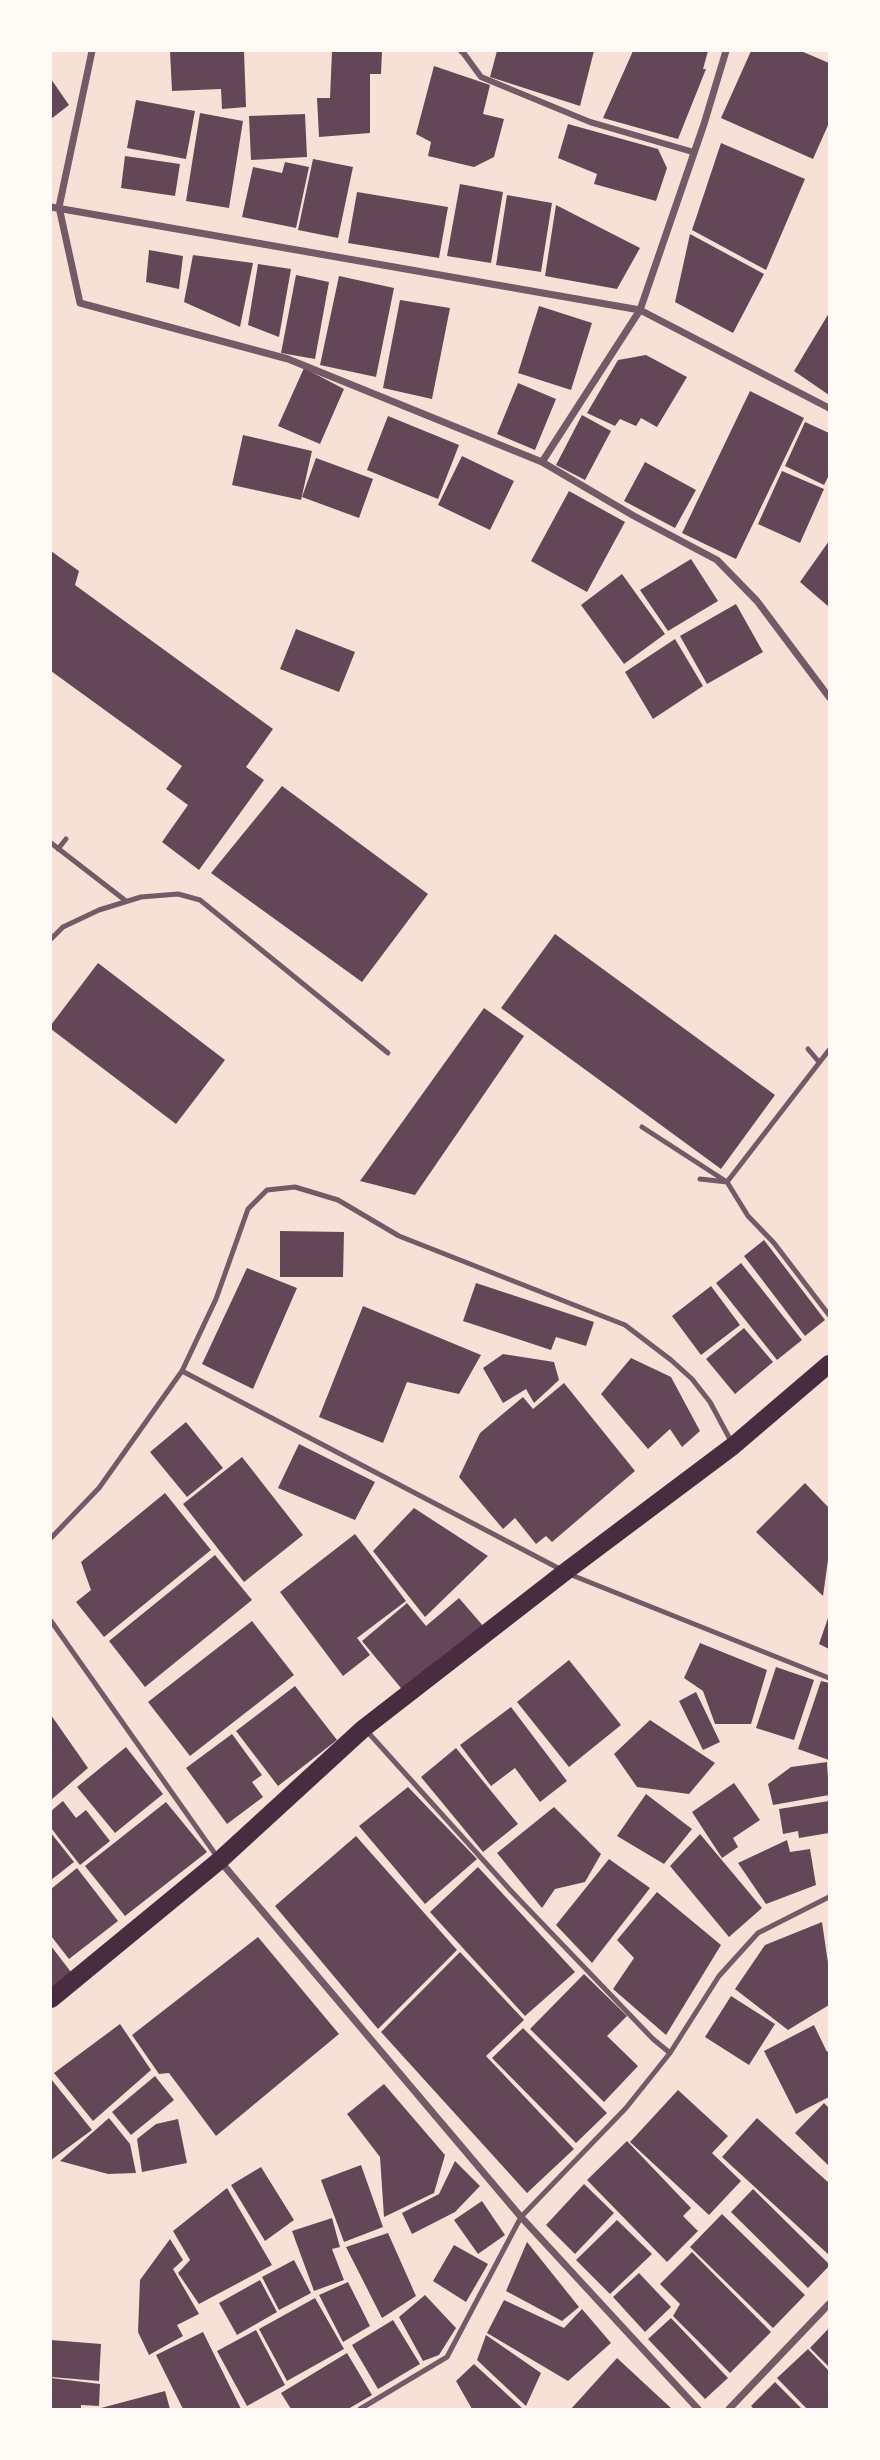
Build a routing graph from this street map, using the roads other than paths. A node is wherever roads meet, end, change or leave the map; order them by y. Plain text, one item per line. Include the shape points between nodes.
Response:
1 (92, 51) edge
2 (462, 51) edge
3 (726, 51) edge
4 (693, 152) junction
5 (55, 207) edge
6 (640, 310) junction
7 (829, 408) edge
8 (542, 462) junction
9 (829, 697) edge
10 (66, 839) dead end
11 (51, 844) edge
12 (58, 849) junction
13 (126, 901) junction
14 (51, 939) edge
15 (808, 1049) dead end
16 (829, 1050) edge
17 (388, 1053) dead end
18 (818, 1062) junction
19 (642, 1127) dead end
20 (700, 1179) dead end
21 (727, 1182) junction
22 (829, 1315) edge
23 (829, 1364) edge
24 (182, 1371) junction
25 (733, 1446) junction
26 (51, 1538) edge
27 (565, 1572) junction
28 (51, 1621) edge
29 (829, 1678) edge
30 (364, 1728) junction
31 (220, 1860) junction
32 (829, 1897) edge
33 (51, 1999) edge
34 (670, 2053) junction
35 (521, 2217) junction
36 (829, 2304) edge
37 (360, 2409) edge
38 (698, 2409) edge
39 (729, 2409) edge

1 - 5 street
2 - 4 street via 481,77 590,122
3 - 4 street
4 - 6 street
5 - 6 street
5 - 8 street via 80,303 288,359
6 - 7 street
6 - 8 street
8 - 9 street via 717,560 757,601
10 - 12 lane
11 - 12 lane
12 - 13 lane
13 - 14 lane via 63,928
13 - 17 lane via 178,894 200,900
15 - 18 lane
16 - 18 lane
18 - 21 lane
19 - 21 lane
20 - 21 lane
21 - 22 lane via 748,1216
23 - 25 main road
24 - 25 lane via 216,1299 248,1209 267,1190 295,1187 338,1200 399,1236 625,1325 692,1379
24 - 26 lane via 99,1488
24 - 27 lane
25 - 27 main road
27 - 29 lane
27 - 30 main road
28 - 31 lane
30 - 31 main road
30 - 34 lane via 512,1891
31 - 33 main road
31 - 35 street
32 - 34 lane via 758,1933 719,1976
34 - 35 lane via 626,2108
35 - 37 lane via 447,2357
35 - 38 street
36 - 39 street

